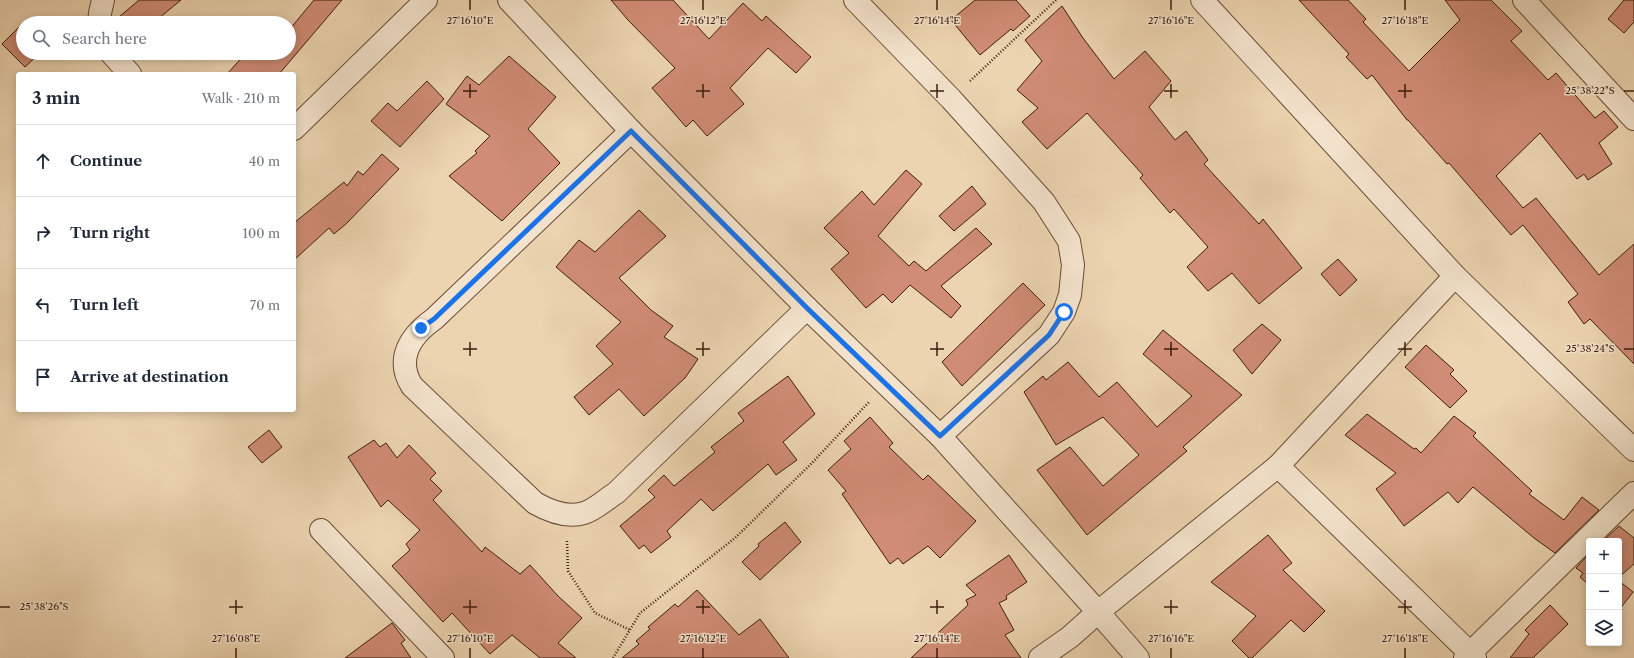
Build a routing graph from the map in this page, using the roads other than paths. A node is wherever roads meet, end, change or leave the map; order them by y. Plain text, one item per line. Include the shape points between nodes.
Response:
1 (103, 0) edge
2 (426, 0) edge
3 (509, 0) edge
4 (855, 0) edge
5 (1202, 0) edge
6 (1524, 0) edge
7 (100, 16) edge
8 (117, 60) edge
9 (128, 72) edge
10 (1634, 118) edge
11 (296, 127) edge
12 (631, 131) junction
13 (1455, 276) junction
14 (807, 308) junction
15 (940, 436) junction
16 (1634, 450) edge
17 (1278, 466) junction
18 (1634, 493) edge
19 (321, 530) dead end
20 (1098, 612) junction
21 (1470, 657) edge
22 (443, 658) edge
23 (1040, 658) edge
24 (1138, 658) edge

1 - 7 street
2 - 11 street
3 - 12 street
4 - 15 street via 951,99 1044,202 1069,241 1073,265 1070,295 1064,312 1049,335
5 - 13 street
6 - 10 street
8 - 9 street
12 - 14 street
12 - 14 street via 434,319 421,328 407,350 406,377 412,386 535,503 549,511 584,514 616,493
13 - 16 street
13 - 17 street
14 - 15 street
15 - 20 street
17 - 20 street
17 - 21 street
18 - 21 street
19 - 22 street
20 - 23 street via 1070,637
20 - 24 street

